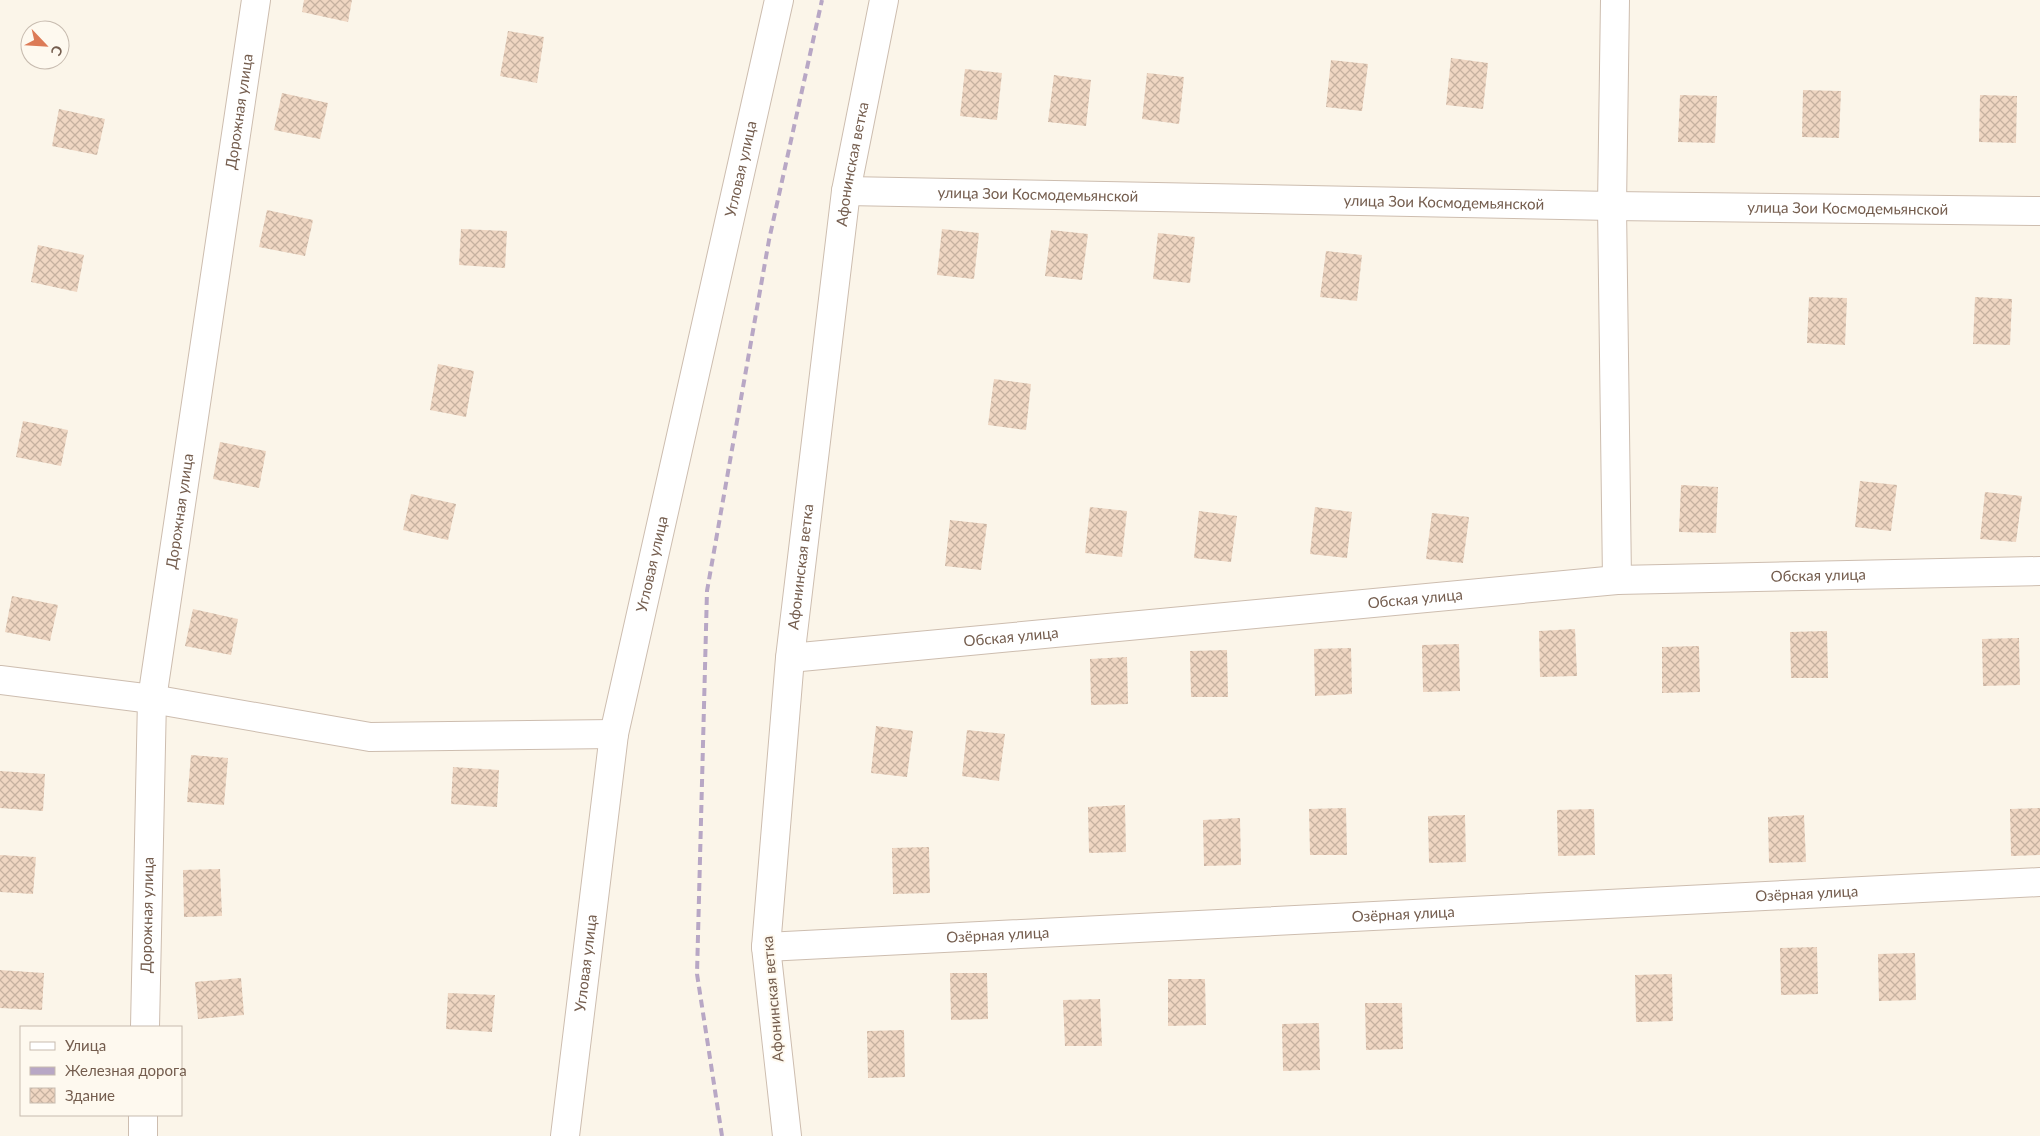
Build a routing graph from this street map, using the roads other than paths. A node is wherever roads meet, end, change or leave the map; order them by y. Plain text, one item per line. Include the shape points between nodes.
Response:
1 (256, 0) edge
2 (779, 0) edge
3 (884, 0) edge
4 (1615, 0) edge
5 (846, 191) junction
6 (1612, 206) junction
7 (2040, 211) edge
8 (2040, 571) edge
9 (1617, 580) junction
10 (790, 658) junction
11 (0, 680) edge
12 (152, 699) junction
13 (614, 734) junction
14 (2040, 882) edge
15 (766, 947) junction
16 (145, 1026) edge
17 (143, 1116) edge
18 (143, 1136) edge
19 (565, 1136) edge
20 (787, 1136) edge

1 - 12 street, Дорожная улица
2 - 13 street, Угловая улица
3 - 5 street, Афонинская ветка
4 - 6 street
5 - 6 street, улица Зои Космодемьянской
5 - 10 street, Афонинская ветка
6 - 7 street, улица Зои Космодемьянской
6 - 9 street
8 - 9 street, Обская улица
9 - 10 street, Обская улица
10 - 15 street, Афонинская ветка
11 - 12 street
12 - 13 street via 370,737
12 - 16 street, Дорожная улица
13 - 19 street, Угловая улица
14 - 15 street, Озёрная улица
15 - 20 street, Афонинская ветка
17 - 18 street

